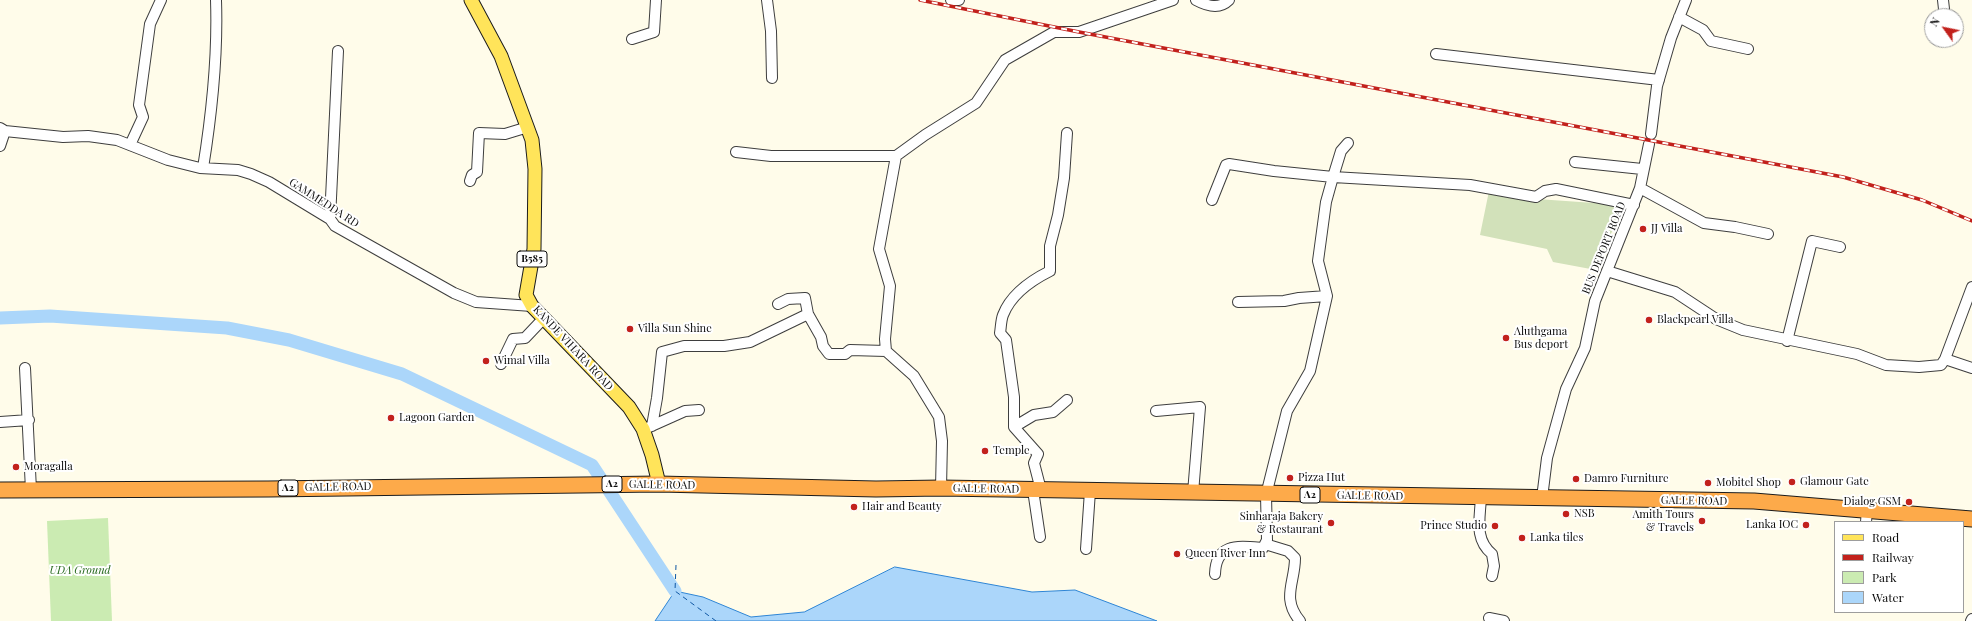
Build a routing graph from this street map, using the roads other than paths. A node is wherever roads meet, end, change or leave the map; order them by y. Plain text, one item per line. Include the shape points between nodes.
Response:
1 (161, 0) edge
2 (216, 0) edge
3 (471, 0) edge
4 (656, 0) edge
5 (767, 0) edge
6 (951, 0) edge
7 (959, 0) edge
8 (1173, 0) edge
9 (1196, 0) edge
10 (1229, 0) edge
11 (1686, 0) edge
12 (1679, 17) junction
13 (632, 39) dead end
14 (1748, 49) dead end
15 (338, 51) dead end
16 (1436, 54) dead end
17 (772, 78) dead end
18 (1659, 80) junction
19 (528, 127) junction
20 (3, 130) edge
21 (1067, 133) dead end
22 (1348, 142) dead end
23 (0, 146) edge
24 (130, 146) junction
25 (736, 152) dead end
26 (896, 156) junction
27 (1575, 162) dead end
28 (203, 168) junction
29 (1642, 169) junction
30 (1333, 178) junction
31 (470, 181) dead end
32 (1640, 188) junction
33 (1212, 200) dead end
34 (1634, 205) junction
35 (330, 219) junction
36 (1768, 234) dead end
37 (1840, 247) dead end
38 (1607, 271) junction
39 (1972, 287) edge
40 (1327, 296) junction
41 (1238, 302) dead end
42 (778, 304) dead end
43 (532, 306) junction
44 (808, 314) junction
45 (544, 318) junction
46 (1787, 341) junction
47 (886, 351) junction
48 (1945, 359) junction
49 (501, 364) dead end
50 (25, 368) dead end
51 (1972, 368) edge
52 (1067, 400) dead end
53 (699, 410) dead end
54 (1156, 411) dead end
55 (29, 420) junction
56 (0, 422) edge
57 (1014, 427) junction
58 (647, 428) junction
59 (653, 484) junction
60 (941, 488) junction
61 (0, 490) edge
62 (32, 490) junction
63 (1037, 490) junction
64 (1090, 491) junction
65 (1193, 493) junction
66 (1266, 495) junction
67 (1481, 497) junction
68 (1542, 498) junction
69 (1867, 516) edge
70 (1972, 519) edge
71 (1040, 537) dead end
72 (1265, 544) junction
73 (1086, 549) dead end
74 (1215, 574) dead end
75 (1492, 576) dead end
76 (1489, 618) dead end
77 (1300, 621) edge
78 (1504, 621) edge

1 - 24 street via 150,24 139,105 143,117
2 - 28 street via 214,90
3 - 19 main road, KANDE VIHARA ROAD / B585 via 501,56
4 - 13 street via 654,32
5 - 17 street via 771,31
6 - 7 street
8 - 26 street via 1080,32 1054,32 1036,42 1005,60 976,103
9 - 10 street via 1208,7 1224,5
11 - 12 street, BUS DEPORT ROAD
12 - 14 street via 1703,30 1711,41
12 - 18 street, BUS DEPORT ROAD
15 - 35 street
16 - 18 street
18 - 29 street, BUS DEPORT ROAD via 1650,139
19 - 31 street via 505,134 479,133 477,172 472,175
19 - 43 main road, KANDE VIHARA ROAD / B585 via 535,169 534,249 526,295
20 - 23 street
20 - 24 street, GAMMEDDA RD via 63,137 88,136 117,140
21 - 57 street via 1064,178 1050,246 1050,271 1022,289 1010,302 1003,315 1000,333 1006,340 1014,398
22 - 30 street via 1341,151
24 - 28 street, GAMMEDDA RD via 168,160
25 - 26 street via 771,156
26 - 47 street via 879,249 890,286
27 - 29 street
28 - 35 street, GAMMEDDA RD via 238,170 251,174
29 - 32 street, BUS DEPORT ROAD
30 - 33 street via 1229,164 1226,165
30 - 34 street via 1470,185 1536,197 1545,191 1556,189
30 - 40 street via 1326,202 1318,261
32 - 34 street, BUS DEPORT ROAD
32 - 36 street via 1704,223
34 - 38 street, BUS DEPORT ROAD
35 - 43 street, GAMMEDDA RD via 335,226 454,293 476,302
37 - 46 street via 1812,241
38 - 46 street via 1674,292 1716,320
38 - 68 street, BUS DEPORT ROAD via 1594,301 1585,348 1566,389 1547,458
39 - 48 street
40 - 41 street via 1284,302
40 - 66 street via 1310,371 1287,411
42 - 44 street via 788,299 805,298
43 - 45 main road, KANDE VIHARA ROAD
44 - 47 street via 829,354 845,354 850,350
44 - 58 street via 750,342 724,346 684,346 662,352 657,398
45 - 49 street via 525,338 513,339
45 - 58 main road, KANDE VIHARA ROAD
46 - 48 street via 1857,354 1886,365 1932,366 1941,365
47 - 60 street via 914,376 939,417 942,441
48 - 51 street
50 - 55 street
52 - 57 street via 1053,412 1034,415
53 - 58 street via 685,411
54 - 65 street via 1200,407
55 - 56 street
55 - 62 street
57 - 63 street via 1038,454 1034,464
58 - 59 main road, KANDE VIHARA ROAD via 652,455
59 - 60 highway, GALLE ROAD / A2 via 868,489
59 - 62 highway, GALLE ROAD / A2
60 - 63 highway, GALLE ROAD / A2
61 - 62 highway, GALLE ROAD / A2
63 - 64 highway, GALLE ROAD / A2
63 - 71 street
64 - 65 highway, GALLE ROAD / A2
64 - 73 street
65 - 66 highway, GALLE ROAD / A2
66 - 67 highway, GALLE ROAD / A2
66 - 72 street
67 - 68 highway, GALLE ROAD / A2
67 - 75 street via 1479,537 1492,554
68 - 69 highway, GALLE ROAD / A2 via 1754,501
69 - 70 highway, GALLE ROAD / A2
72 - 74 street via 1262,548 1233,548 1221,552 1217,558
72 - 77 street via 1288,551 1295,558 1289,602 1294,615
76 - 78 street

